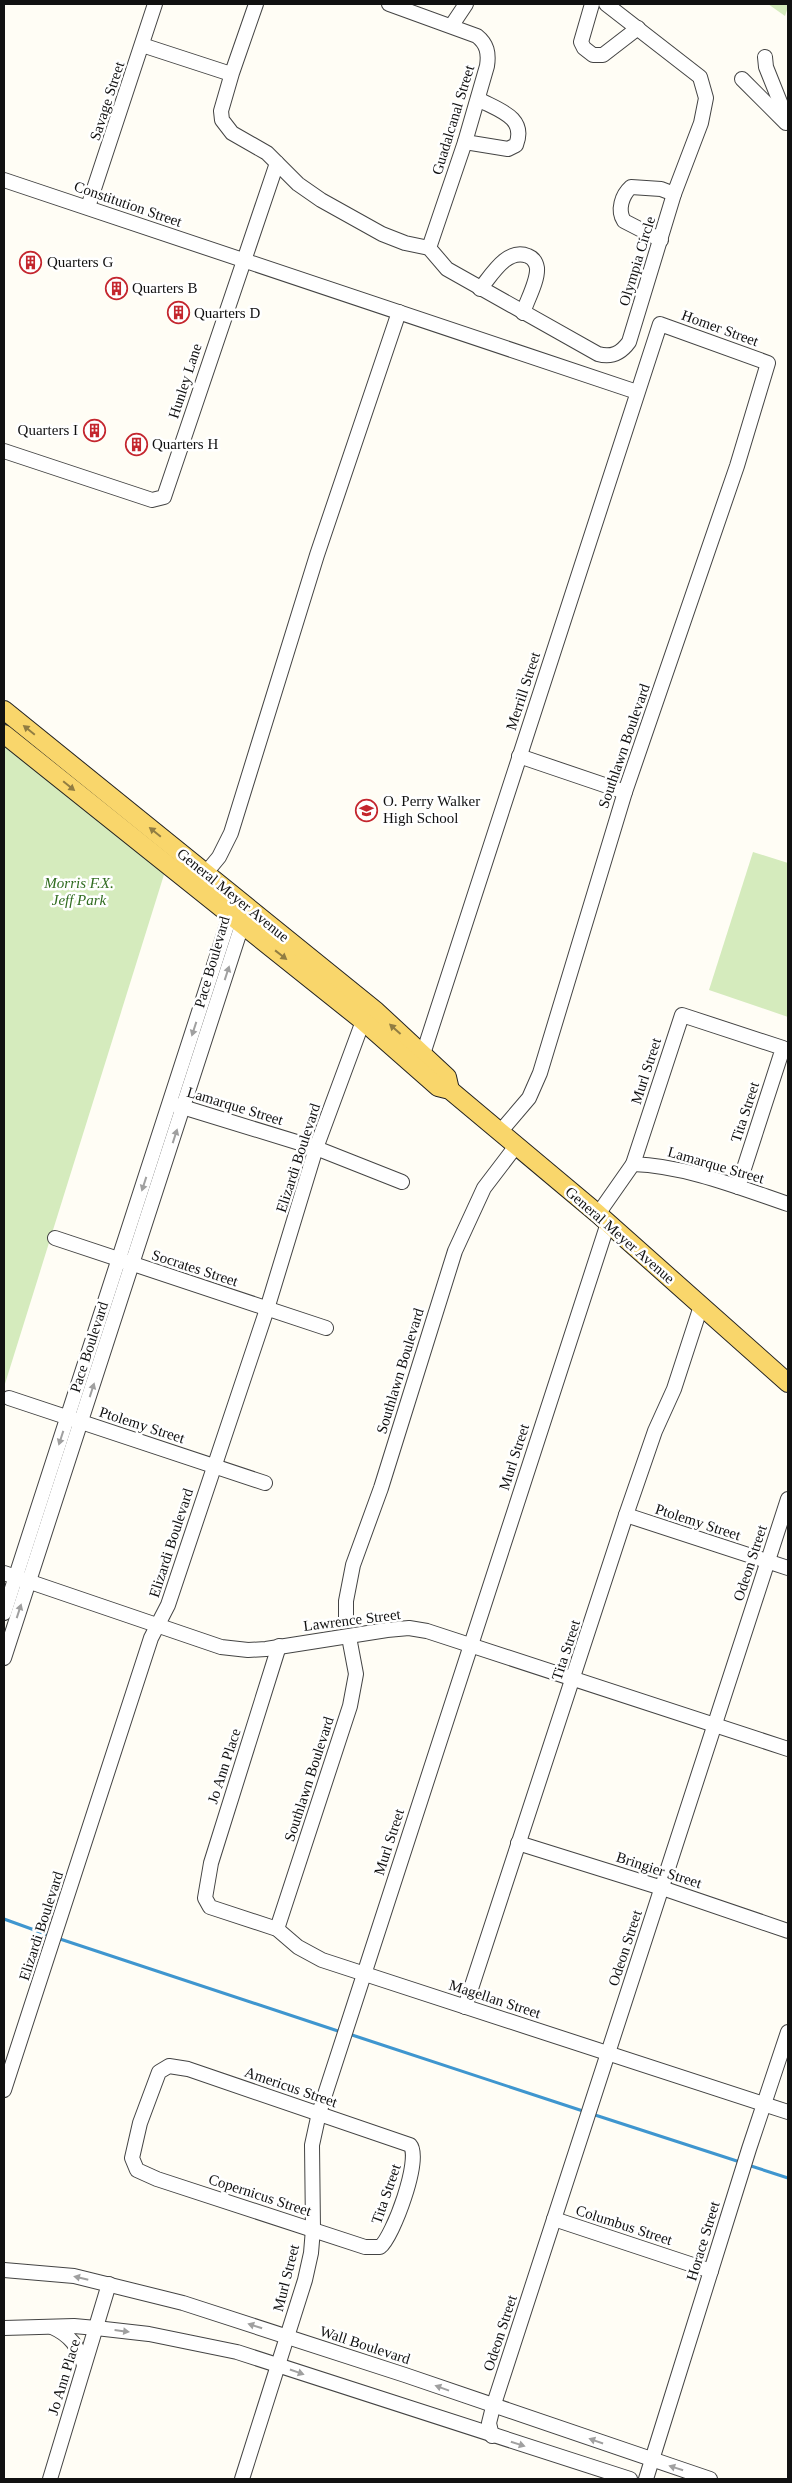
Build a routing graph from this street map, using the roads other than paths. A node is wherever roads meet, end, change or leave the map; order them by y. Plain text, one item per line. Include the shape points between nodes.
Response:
1 (155, 4) edge
2 (256, 4) edge
3 (389, 4) edge
4 (466, 4) edge
5 (592, 4) edge
6 (606, 4) edge
7 (452, 25) junction
8 (638, 28) junction
9 (142, 45) junction
10 (765, 57) dead end
11 (231, 74) junction
12 (742, 79) dead end
13 (478, 99) junction
14 (788, 123) edge
15 (465, 142) junction
16 (277, 163) junction
17 (4, 180) edge
18 (674, 194) junction
19 (88, 207) junction
20 (661, 240) junction
21 (429, 248) junction
22 (242, 260) junction
23 (480, 289) junction
24 (399, 312) junction
25 (523, 313) junction
26 (660, 324) joint
27 (768, 363) joint
28 (637, 392) junction
29 (4, 450) edge
30 (4, 710) edge
31 (4, 734) edge
32 (519, 756) junction
33 (624, 792) junction
34 (207, 874) junction
35 (194, 886) junction
36 (243, 903) junction
37 (236, 921) junction
38 (369, 1016) junction
39 (782, 1048) joint
40 (417, 1059) junction
41 (177, 1105) junction
42 (500, 1132) junction
43 (516, 1146) junction
44 (316, 1148) junction
45 (632, 1164) junction
46 (402, 1182) dead end
47 (738, 1187) junction
48 (788, 1204) edge
49 (603, 1219) junction
50 (55, 1238) dead end
51 (126, 1262) junction
52 (701, 1306) junction
53 (267, 1309) junction
54 (326, 1328) dead end
55 (788, 1383) edge
56 (9, 1398) dead end
57 (74, 1421) junction
58 (214, 1466) junction
59 (264, 1483) dead end
60 (788, 1499) edge
61 (626, 1515) junction
62 (768, 1562) junction
63 (788, 1568) edge
64 (16, 1577) edge
65 (4, 1613) edge
66 (346, 1619) dead end
67 (159, 1626) junction
68 (350, 1637) junction
69 (470, 1645) junction
70 (279, 1646) junction
71 (4, 1658) edge
72 (574, 1679) junction
73 (714, 1725) junction
74 (788, 1749) edge
75 (518, 1843) junction
76 (662, 1888) junction
77 (205, 1898) joint
78 (277, 1929) junction
79 (788, 1931) edge
80 (363, 1975) junction
81 (465, 2007) junction
82 (788, 2032) edge
83 (608, 2053) junction
84 (4, 2090) edge
85 (764, 2104) junction
86 (788, 2112) edge
87 (319, 2113) junction
88 (412, 2148) joint
89 (133, 2165) joint
90 (554, 2219) junction
91 (312, 2230) junction
92 (380, 2247) joint
93 (4, 2270) edge
94 (711, 2271) junction
95 (109, 2284) junction
96 (49, 2326) junction
97 (4, 2328) edge
98 (96, 2328) junction
99 (288, 2337) junction
100 (84, 2365) junction
101 (278, 2365) junction
102 (493, 2407) junction
103 (492, 2436) junction
104 (652, 2460) junction
105 (50, 2479) edge
106 (242, 2479) edge
107 (630, 2479) edge
108 (646, 2479) edge
109 (710, 2479) edge

1 - 9 street, Savage Street
2 - 11 street
3 - 7 street, Guadalcanal Street
4 - 7 street
5 - 8 street via 581,42 593,55 602,55
6 - 8 street, Olympia Circle
7 - 13 street, Guadalcanal Street via 476,36 488,50
8 - 18 street, Olympia Circle via 700,77 706,90 701,123
9 - 11 street
9 - 19 street, Savage Street
10 - 14 street
11 - 16 street via 221,111 222,120 232,133 267,153
12 - 14 street
13 - 15 street, Guadalcanal Street
13 - 15 street via 518,125 518,140 508,149
15 - 21 street, Guadalcanal Street
16 - 21 street via 320,200 382,234
16 - 22 street, Hunley Lane
17 - 19 street, Constitution Street
18 - 20 street, Olympia Circle
18 - 20 street via 661,189 631,187 620,208 624,221
19 - 22 street, Constitution Street
20 - 25 street, Olympia Circle via 628,342 622,351 609,356 598,354
21 - 23 street, Olympia Circle via 447,269
22 - 24 street, Constitution Street
22 - 29 street, Hunley Lane via 164,497 152,500
23 - 25 street, Olympia Circle
23 - 25 street via 507,258 514,254 532,258 537,270
24 - 28 street, Constitution Street
24 - 34 street via 317,555 227,844
26 - 27 street, Homer Street
26 - 28 street, Merrill Street
27 - 33 street, Southlawn Boulevard via 737,466
28 - 32 street, Merrill Street
34 -> 30 main road, General Meyer Avenue
31 -> 35 main road, General Meyer Avenue
32 - 33 street
32 - 40 street, Merrill Street
33 - 42 street, Southlawn Boulevard via 540,1073 529,1098
34 - 35 street
34 - 36 main road, General Meyer Avenue
35 - 37 main road, General Meyer Avenue
36 - 37 street, Pace Boulevard
36 - 38 main road, General Meyer Avenue
37 -> 38 main road, General Meyer Avenue
37 - 41 street, Pace Boulevard
38 - 40 main road, General Meyer Avenue
38 - 44 street, Elizardi Boulevard
39 - 45 street, Murl Street via 682,1015
39 - 47 street, Tita Street
40 - 42 main road, General Meyer Avenue via 447,1077 450,1090
41 - 44 street, Lamarque Street
41 - 51 street, Pace Boulevard
42 - 43 main road, General Meyer Avenue
43 - 49 main road, General Meyer Avenue
43 - 66 street, Southlawn Boulevard via 490,1178 454,1251 382,1488 353,1565
44 - 46 street, Lamarque Street
44 - 53 street, Elizardi Boulevard
45 - 47 street, Lamarque Street via 656,1165
45 - 49 street, Murl Street
47 - 48 street, Lamarque Street
49 - 52 main road, General Meyer Avenue
49 - 69 street, Murl Street
50 - 51 street, Socrates Street
51 - 53 street, Socrates Street
51 - 57 street, Pace Boulevard
52 - 55 main road, General Meyer Avenue
52 - 61 street, Tita Street via 674,1389 655,1430
53 - 54 street, Socrates Street
53 - 58 street, Elizardi Boulevard
56 - 57 street, Ptolemy Street
57 - 58 street, Ptolemy Street
57 - 64 street, Pace Boulevard
58 - 59 street, Ptolemy Street
58 - 67 street, Elizardi Boulevard
60 - 62 street, Odeon Street
61 - 62 street, Ptolemy Street
61 - 72 street, Tita Street
62 - 63 street, Ptolemy Street
62 - 73 street, Odeon Street
64 - 65 street, Pace Boulevard
64 - 67 street, Lawrence Street
71 -> 64 street, Pace Boulevard
67 - 70 street, Lawrence Street via 221,1647 248,1650
67 - 84 street, Elizardi Boulevard via 148,1647
68 - 69 street, Lawrence Street via 409,1628
68 - 70 street, Lawrence Street
68 - 78 street, Southlawn Boulevard via 356,1674 350,1706
69 - 72 street, Lawrence Street
69 - 80 street, Murl Street
70 - 77 street, Jo Ann Place via 214,1850
72 - 73 street, Lawrence Street
72 - 75 street, Tita Street
73 - 74 street, Lawrence Street
73 - 76 street, Odeon Street
75 - 76 street, Bringier Street
75 - 81 street, Tita Street
76 - 79 street, Bringier Street
76 - 83 street, Odeon Street
77 - 78 street, Magellan Street via 210,1907
78 - 80 street, Magellan Street via 312,1956
80 - 81 street, Magellan Street
80 - 87 street, Murl Street
81 - 83 street, Magellan Street
82 - 85 street, Horace Street
83 - 85 street, Magellan Street
83 - 90 street, Odeon Street
85 - 86 street, Magellan Street
85 - 94 street, Horace Street
87 - 88 street, Americus Street via 405,2142
87 - 89 street, Americus Street via 181,2066 169,2066 159,2072 140,2123
87 - 91 street, Murl Street via 312,2145
88 - 92 street, Tita Street via 412,2171 391,2231
89 - 91 street, Copernicus Street via 157,2179
90 - 94 street, Columbus Street
90 - 102 street, Odeon Street
91 - 92 street, Copernicus Street via 365,2246
91 - 99 street, Murl Street via 305,2280
95 -> 93 street, Wall Boulevard via 74,2276
94 - 104 street, Horace Street
95 - 98 street, Jo Ann Place
99 -> 95 street, Wall Boulevard via 183,2303
96 - 97 street
96 - 98 street
96 - 100 street via 69,2337 80,2351
98 - 100 street, Jo Ann Place
98 -> 101 street via 158,2336 237,2352
99 - 101 street, Murl Street
102 -> 99 street, Wall Boulevard
100 - 105 street, Jo Ann Place
101 -> 103 street
101 - 106 street, Murl Street
102 - 103 street, Odeon Street via 489,2423
104 -> 102 street, Wall Boulevard
103 -> 107 street
104 - 108 street, Horace Street
109 -> 104 street, Wall Boulevard

